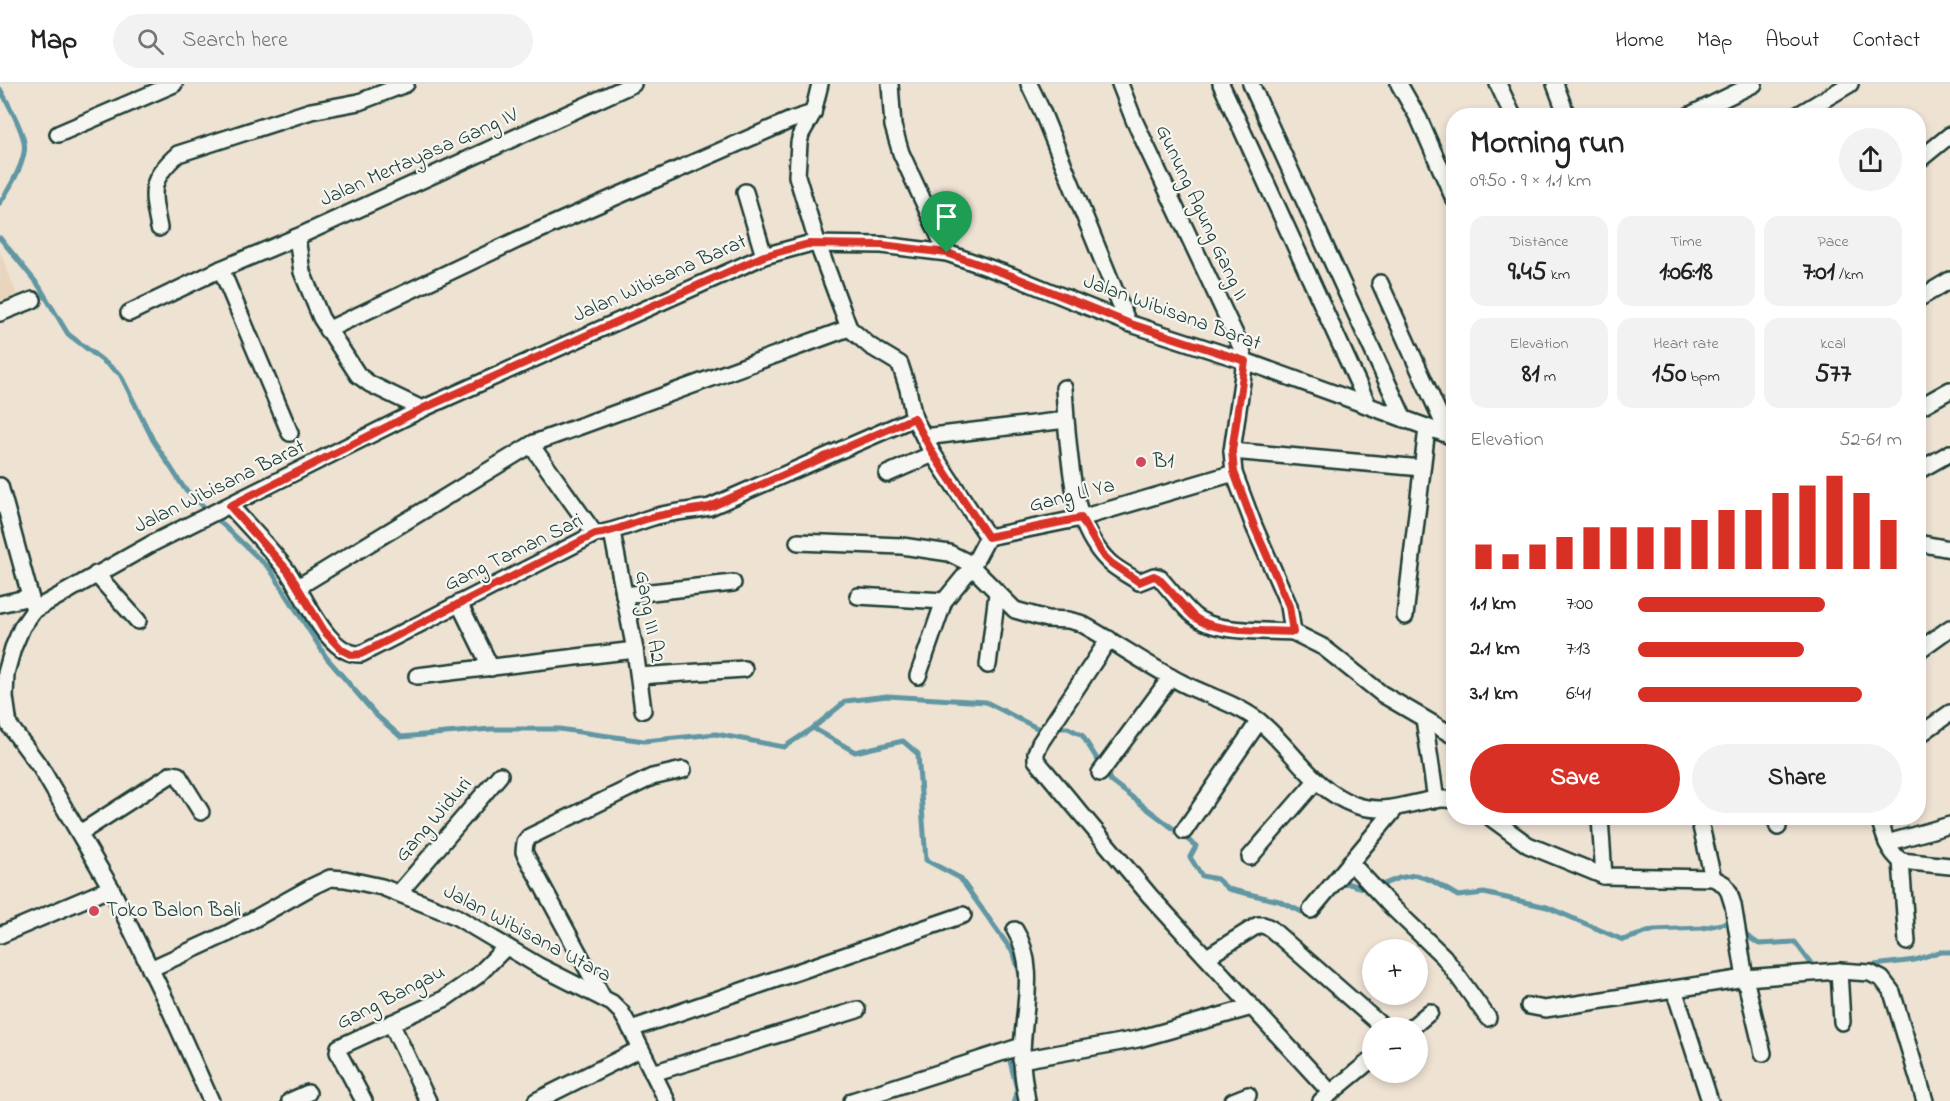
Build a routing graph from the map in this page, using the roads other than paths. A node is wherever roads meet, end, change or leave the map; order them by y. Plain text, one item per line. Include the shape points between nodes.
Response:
1 (174, 84) edge
2 (406, 84) edge
3 (633, 84) edge
4 (820, 84) edge
5 (890, 84) edge
6 (1029, 84) edge
7 (1120, 84) edge
8 (1221, 84) edge
9 (1251, 84) edge
10 (1400, 84) edge
11 (1498, 84) edge
12 (1555, 84) edge
13 (1754, 84) edge
14 (1850, 84) edge
15 (1509, 108) edge
16 (1564, 108) edge
17 (1704, 108) edge
18 (1810, 108) edge
19 (813, 113) junction
20 (58, 134) dead end
21 (1950, 135) edge
22 (1926, 154) edge
23 (1446, 181) edge
24 (745, 192) dead end
25 (159, 228) dead end
26 (297, 237) junction
27 (818, 245) junction
28 (947, 253) junction
29 (764, 256) junction
30 (221, 269) junction
31 (1950, 280) edge
32 (1380, 283) dead end
33 (1926, 294) edge
34 (33, 300) dead end
35 (0, 313) edge
36 (129, 313) dead end
37 (1128, 323) junction
38 (849, 328) junction
39 (327, 330) junction
40 (1245, 361) junction
41 (1064, 388) dead end
42 (1950, 390) edge
43 (1926, 404) edge
44 (1368, 405) junction
45 (422, 409) junction
46 (914, 418) junction
47 (1404, 419) junction
48 (1066, 420) junction
49 (1446, 425) edge
50 (1427, 428) junction
51 (290, 434) dead end
52 (1446, 434) edge
53 (924, 436) junction
54 (531, 446) junction
55 (1232, 451) junction
56 (1950, 453) edge
57 (933, 454) junction
58 (1926, 466) edge
59 (1422, 468) junction
60 (1234, 472) junction
61 (887, 474) dead end
62 (0, 486) edge
63 (226, 508) junction
64 (1081, 518) junction
65 (5, 519) edge
66 (612, 532) junction
67 (595, 534) junction
68 (988, 537) junction
69 (798, 542) dead end
70 (1926, 544) edge
71 (1950, 549) edge
72 (972, 567) junction
73 (96, 574) junction
74 (733, 583) dead end
75 (298, 587) junction
76 (997, 594) junction
77 (624, 595) junction
78 (858, 596) dead end
79 (944, 601) junction
80 (32, 603) junction
81 (459, 603) junction
82 (0, 604) edge
83 (1405, 616) dead end
84 (138, 621) dead end
85 (1950, 628) edge
86 (1293, 632) junction
87 (1109, 639) junction
88 (1926, 645) edge
89 (635, 650) junction
90 (988, 665) dead end
91 (491, 668) junction
92 (744, 669) dead end
93 (417, 676) dead end
94 (639, 676) junction
95 (918, 676) dead end
96 (1171, 677) junction
97 (643, 711) dead end
98 (1950, 713) edge
99 (1424, 719) junction
100 (1259, 721) junction
101 (5, 727) edge
102 (1926, 730) edge
103 (1446, 731) edge
104 (683, 770) dead end
105 (1100, 772) dead end
106 (500, 775) dead end
107 (1316, 781) junction
108 (1436, 800) junction
109 (1446, 800) edge
110 (1395, 809) junction
111 (201, 812) dead end
112 (1501, 825) edge
113 (1600, 825) edge
114 (1701, 825) edge
115 (1881, 825) edge
116 (1950, 825) edge
117 (1184, 831) dead end
118 (80, 833) junction
119 (1887, 843) junction
120 (1250, 856) dead end
121 (1901, 861) junction
122 (1350, 862) junction
123 (1950, 866) edge
124 (1604, 876) junction
125 (1713, 878) junction
126 (111, 888) junction
127 (399, 893) junction
128 (1311, 910) dead end
129 (963, 915) dead end
130 (1015, 930) dead end
131 (0, 935) edge
132 (1907, 942) dead end
133 (506, 947) junction
134 (1207, 957) junction
135 (150, 969) junction
136 (1839, 971) junction
137 (1745, 978) junction
138 (1674, 989) junction
139 (603, 998) junction
140 (1529, 1006) dead end
141 (1252, 1007) junction
142 (857, 1010) dead end
143 (1430, 1012) dead end
144 (1371, 1017) edge
145 (1424, 1017) edge
146 (1488, 1018) dead end
147 (1842, 1022) dead end
148 (391, 1023) junction
149 (632, 1029) junction
150 (640, 1049) junction
151 (1020, 1052) junction
152 (1763, 1053) dead end
153 (1362, 1067) edge
154 (653, 1073) junction
155 (308, 1093) dead end
156 (1248, 1095) dead end
157 (1326, 1097) edge
158 (862, 1099) edge
159 (211, 1101) edge
160 (290, 1101) edge
161 (364, 1101) edge
162 (428, 1101) edge
163 (537, 1101) edge
164 (667, 1101) edge
165 (1027, 1101) edge
166 (1233, 1101) edge
167 (1710, 1101) edge
168 (1925, 1101) edge

1 - 20 street
2 - 25 street via 359,102 310,111 178,154 162,168 155,185
3 - 26 street, Jalan Mertayasa Gang IV
4 - 19 street
5 - 28 street via 893,126 901,153
6 - 37 street
7 - 40 street, Gunung Agung Gang II
8 - 44 street
9 - 47 street
10 - 23 street
11 - 15 street
12 - 16 street
13 - 17 street
14 - 18 street
19 - 27 street via 801,134 797,176
19 - 39 street via 517,240
21 - 22 street
24 - 29 street
26 - 30 street, Jalan Mertayasa Gang IV
26 - 39 street via 302,272
27 - 28 street, Jalan Wibisana Barat via 882,245
27 - 29 street, Jalan Wibisana Barat
27 - 38 street
28 - 37 street, Jalan Wibisana Barat
29 - 45 street, Jalan Wibisana Barat
30 - 36 street, Jalan Mertayasa Gang IV
30 - 51 street
31 - 33 street
32 - 49 street
34 - 35 street
37 - 40 street, Jalan Wibisana Barat
38 - 46 street via 900,364
38 - 54 street
39 - 45 street via 358,375
40 - 44 street, Jalan Wibisana Barat
40 - 55 street
41 - 48 street
42 - 43 street
44 - 47 street, Jalan Wibisana Barat
45 - 63 street, Jalan Wibisana Barat
46 - 53 street
46 - 66 street, Gang Taman Sari via 710,507 648,518
47 - 50 street, Jalan Wibisana Barat
48 - 53 street
48 - 64 street
50 - 52 street, Jalan Wibisana Barat
50 - 59 street
53 - 57 street
54 - 67 street
54 - 75 street
55 - 59 street
55 - 60 street
56 - 58 street
57 - 61 street
57 - 68 street
59 - 83 street
60 - 64 street, Gang Ll Ya
60 - 86 street via 1289,606
62 - 65 street
63 - 73 street, Jalan Wibisana Barat
63 - 75 street, Gang Taman Sari via 276,556
64 - 68 street, Gang Ll Ya
64 - 86 street via 1111,563 1139,582 1158,578 1203,622 1226,628
65 - 80 street
66 - 67 street, Gang Taman Sari
66 - 77 street, Gang III A2
67 - 81 street, Gang Taman Sari
68 - 72 street
69 - 72 street via 937,550
70 - 71 street
72 - 76 street
72 - 79 street
73 - 80 street, Jalan Wibisana Barat
73 - 84 street
74 - 77 street
75 - 81 street, Gang Taman Sari via 324,631 352,655 361,654
76 - 87 street via 1015,610 1047,619 1075,621
76 - 90 street
77 - 89 street, Gang III A2
78 - 79 street
79 - 95 street
80 - 82 street
80 - 101 street, Jalan Wibisana Barat via 6,673
81 - 91 street
85 - 88 street
86 - 99 street via 1323,647 1382,694
87 - 96 street
87 - 134 street via 1040,743 1036,760 1150,896
89 - 91 street
89 - 94 street, Gang III A2
91 - 93 street
92 - 94 street
94 - 97 street, Gang III A2
96 - 100 street
96 - 105 street
98 - 102 street
99 - 103 street
99 - 108 street
100 - 107 street
100 - 117 street
101 - 118 street via 41,768
104 - 139 street via 652,777 525,842 524,852
106 - 127 street, Gang Widuri
107 - 110 street via 1356,806
107 - 120 street
108 - 109 street
108 - 110 street
110 - 122 street
111 - 118 street via 178,775 172,774
112 - 124 street via 1528,845
113 - 124 street
114 - 125 street
115 - 119 street
116 - 119 street
118 - 126 street
119 - 121 street
121 - 123 street
121 - 132 street
122 - 128 street
122 - 146 street via 1444,957
124 - 125 street
125 - 137 street via 1730,892
126 - 131 street
126 - 135 street
127 - 133 street, Jalan Wibisana Utara via 455,916
127 - 135 street, Jalan Wibisana Utara via 382,886 330,878 230,933
129 - 149 street
130 - 151 street via 1026,953
133 - 139 street, Jalan Wibisana Utara
133 - 148 street, Gang Bangau via 477,976 444,999
134 - 141 street
134 - 144 street via 1263,925
135 - 159 street
136 - 137 street
136 - 147 street
136 - 168 street via 1870,973 1882,978 1892,992
137 - 138 street
137 - 152 street
138 - 140 street via 1545,1009
138 - 167 street
139 - 149 street, Jalan Wibisana Utara via 621,1011
141 - 151 street via 1138,1040
141 - 157 street
142 - 154 street
143 - 145 street
148 - 161 street, Gang Bangau via 338,1049
148 - 162 street
149 - 150 street, Jalan Wibisana Utara
150 - 154 street, Jalan Wibisana Utara
150 - 163 street
151 - 158 street via 999,1054
151 - 165 street
153 - 157 street
154 - 164 street, Jalan Wibisana Utara
155 - 160 street
156 - 166 street

